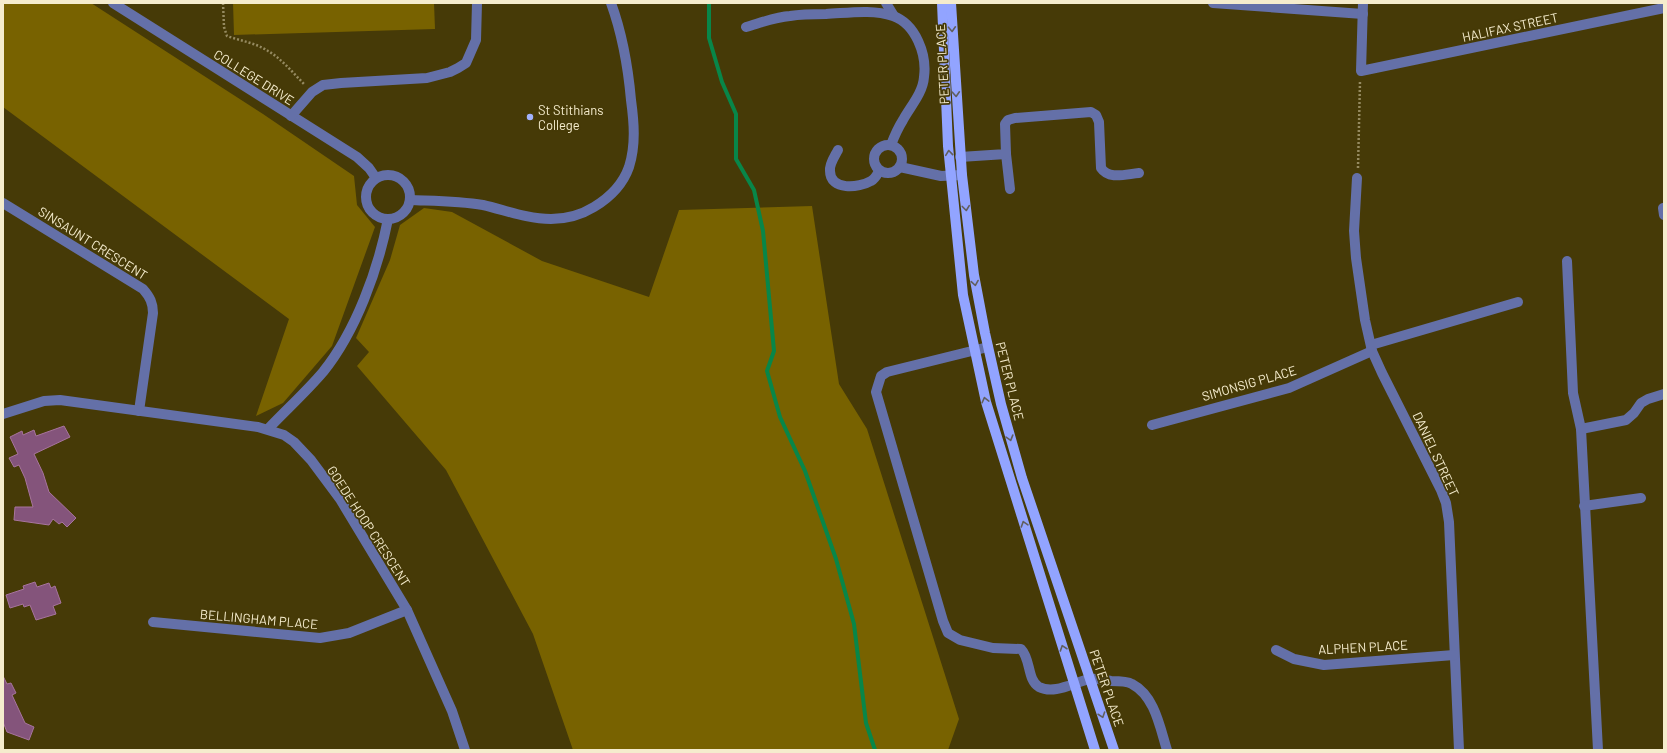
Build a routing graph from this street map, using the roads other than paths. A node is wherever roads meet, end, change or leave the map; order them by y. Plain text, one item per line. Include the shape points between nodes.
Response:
1 (113, 3) edge
2 (477, 3) edge
3 (611, 3) edge
4 (871, 3) edge
5 (886, 3) edge
6 (942, 3) edge
7 (951, 3) edge
8 (1213, 3) edge
9 (1363, 3) edge
10 (1664, 8) edge
11 (866, 12) junction
12 (1362, 14) junction
13 (894, 16) junction
14 (746, 27) dead end
15 (291, 116) junction
16 (891, 145) junction
17 (838, 150) dead end
18 (1006, 154) junction
19 (960, 157) junction
20 (900, 167) junction
21 (879, 171) junction
22 (1139, 173) dead end
23 (962, 176) junction
24 (951, 177) junction
25 (376, 178) junction
26 (1357, 178) road end
27 (1010, 189) dead end
28 (410, 200) junction
29 (3, 203) edge
30 (388, 219) junction
31 (968, 225) junction
32 (956, 227) junction
33 (1567, 261) dead end
34 (1518, 302) dead end
35 (988, 347) junction
36 (1371, 348) junction
37 (974, 351) junction
38 (1664, 394) edge
39 (139, 411) junction
40 (3, 414) edge
41 (1152, 425) dead end
42 (268, 429) junction
43 (1580, 429) junction
44 (1641, 498) dead end
45 (1584, 506) junction
46 (407, 610) junction
47 (153, 622) dead end
48 (1276, 650) dead end
49 (1454, 655) junction
50 (1090, 679) junction
51 (1076, 685) junction
52 (465, 750) edge
53 (1095, 750) edge
54 (1114, 750) edge
55 (1167, 750) edge
56 (1459, 750) edge
57 (1598, 750) edge

1 - 15 street, COLLEGE DRIVE
2 - 15 street via 476,40 466,63 458,68 427,78 323,85 312,92
3 - 28 street via 620,28 627,61 634,128 629,167 620,184 604,201 585,212 551,219 465,203
4 - 11 street
5 - 13 street
24 -> 6 main road, PETER PLACE
7 -> 19 main road, PETER PLACE
8 - 12 street
9 - 12 street
10 - 12 street, HALIFAX STREET via 1361,71
11 - 13 street
11 - 14 street via 789,16
13 - 16 street via 909,28 920,45 925,62 924,79 917,97
15 - 25 street, COLLEGE DRIVE via 357,157
16 - 20 street via 901,153
16 - 21 street via 883,146 875,153 873,161
17 - 21 street via 829,169 831,178 836,183 847,186 862,185 872,180
18 - 19 street
18 - 22 street via 1005,124 1008,120 1091,112 1096,115 1099,122 1101,168 1111,175
18 - 27 street
19 - 23 main road, PETER PLACE
20 - 21 street via 891,174
20 - 24 street
23 - 24 street
23 -> 31 main road, PETER PLACE
24 - 32 main road, PETER PLACE
25 - 28 street via 390,174 397,176 408,187
25 - 30 street via 367,189 367,203 375,215
26 - 36 street, DANIEL STREET via 1354,231 1356,258
28 - 30 street via 402,214
29 - 39 street, SINSAUNT CRESCENT via 143,289 148,295 153,313
30 - 42 street via 382,249 371,280 345,340 322,372
31 - 32 main road
31 -> 35 main road, PETER PLACE via 974,276
32 - 37 main road, PETER PLACE via 964,305
33 - 43 street via 1573,393
34 - 36 street, SIMONSIG PLACE
35 - 37 street
35 -> 50 main road, PETER PLACE via 1023,484
36 - 41 street, SIMONSIG PLACE via 1289,388
36 - 49 street, DANIEL STREET via 1446,503
51 -> 37 main road, PETER PLACE via 986,402
37 - 51 street via 888,372 881,376 876,392 943,621 948,633 960,640 993,648 1022,649 1027,657 1031,676 1039,686 1053,689
38 - 43 street via 1641,403 1626,420
39 - 40 street, GOEDE HOOP CRESCENT via 52,400
39 - 42 street, GOEDE HOOP CRESCENT
42 - 46 street, GOEDE HOOP CRESCENT via 294,442 311,460 344,505
43 - 45 street
44 - 45 street
45 - 57 street
46 - 47 street, BELLINGHAM PLACE via 349,633 320,638
46 - 52 street, GOEDE HOOP CRESCENT via 452,711
48 - 49 street, ALPHEN PLACE via 1294,659 1324,665
49 - 56 street, DANIEL STREET
50 - 51 street
50 -> 54 main road, PETER PLACE
50 - 55 street via 1131,683 1140,690 1147,697 1156,716
51 - 53 main road, PETER PLACE

